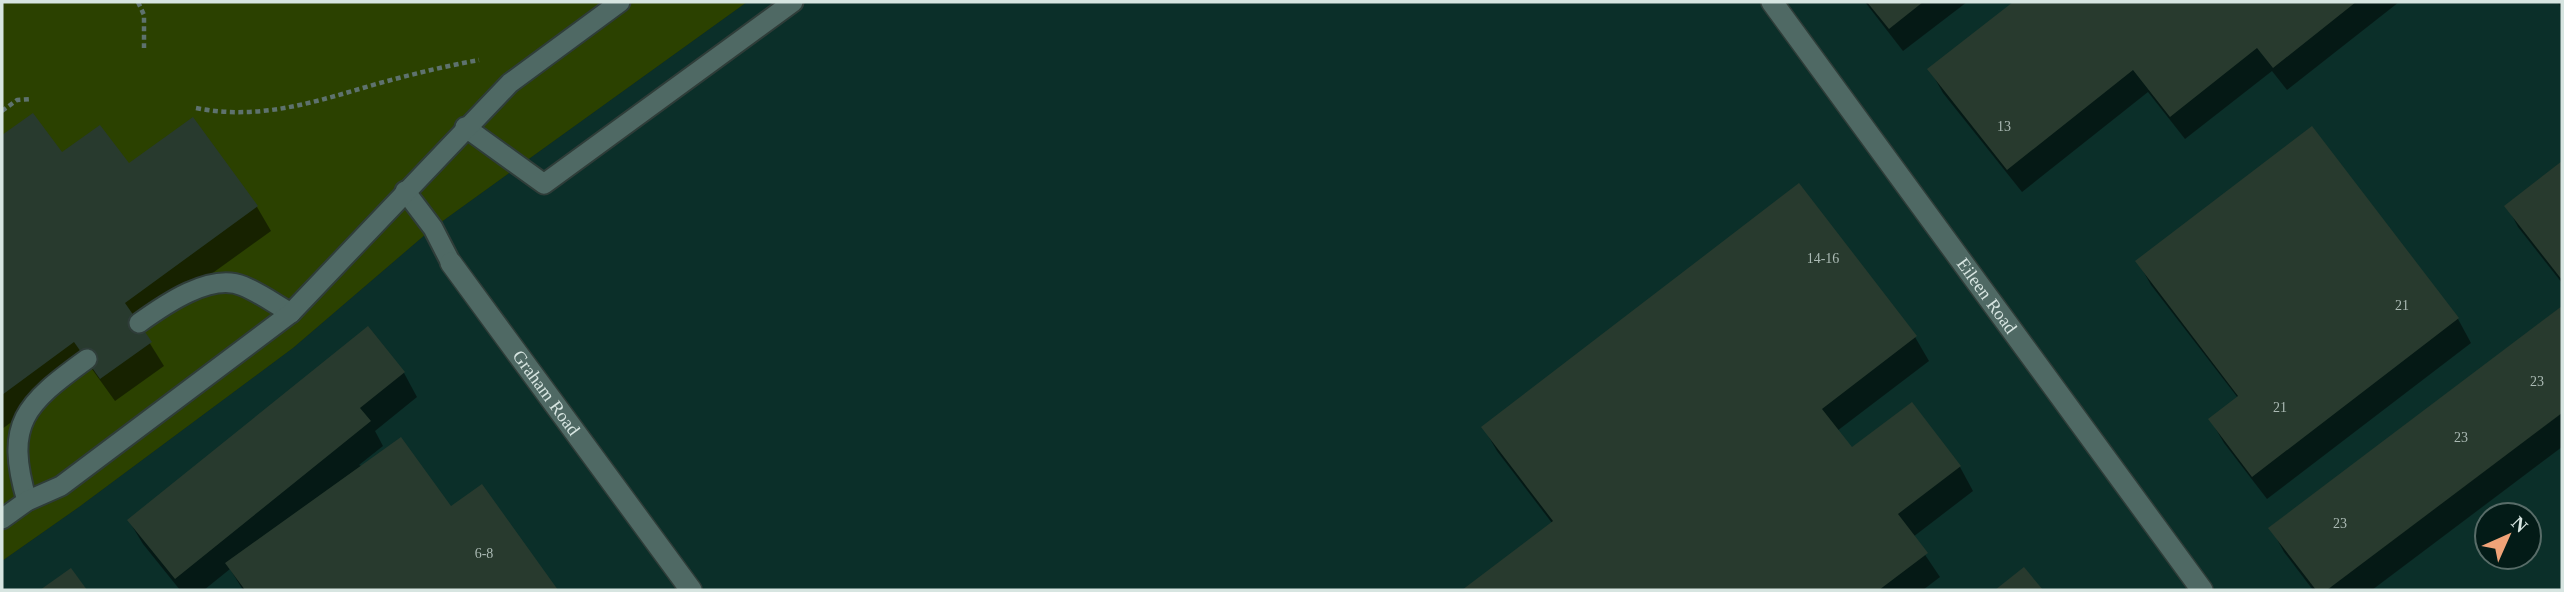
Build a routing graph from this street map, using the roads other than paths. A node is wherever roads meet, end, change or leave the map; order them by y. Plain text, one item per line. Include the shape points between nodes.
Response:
1 (620, 2) edge
2 (793, 2) edge
3 (1772, 2) edge
4 (465, 127) junction
5 (405, 191) junction
6 (451, 262) joint
7 (291, 313) junction
8 (139, 323) dead end
9 (86, 359) dead end
10 (27, 501) junction
11 (2, 519) edge
12 (691, 590) edge
13 (2202, 590) edge

1 - 4 lane via 510,83
2 - 4 lane via 544,184
3 - 13 street, Eileen Road
4 - 5 lane
5 - 6 lane, Graham Road
5 - 7 lane
6 - 12 street, Graham Road
7 - 8 lane via 241,284 214,284 191,291
7 - 10 lane via 61,486
9 - 10 lane via 50,386 23,417 18,470
10 - 11 lane

